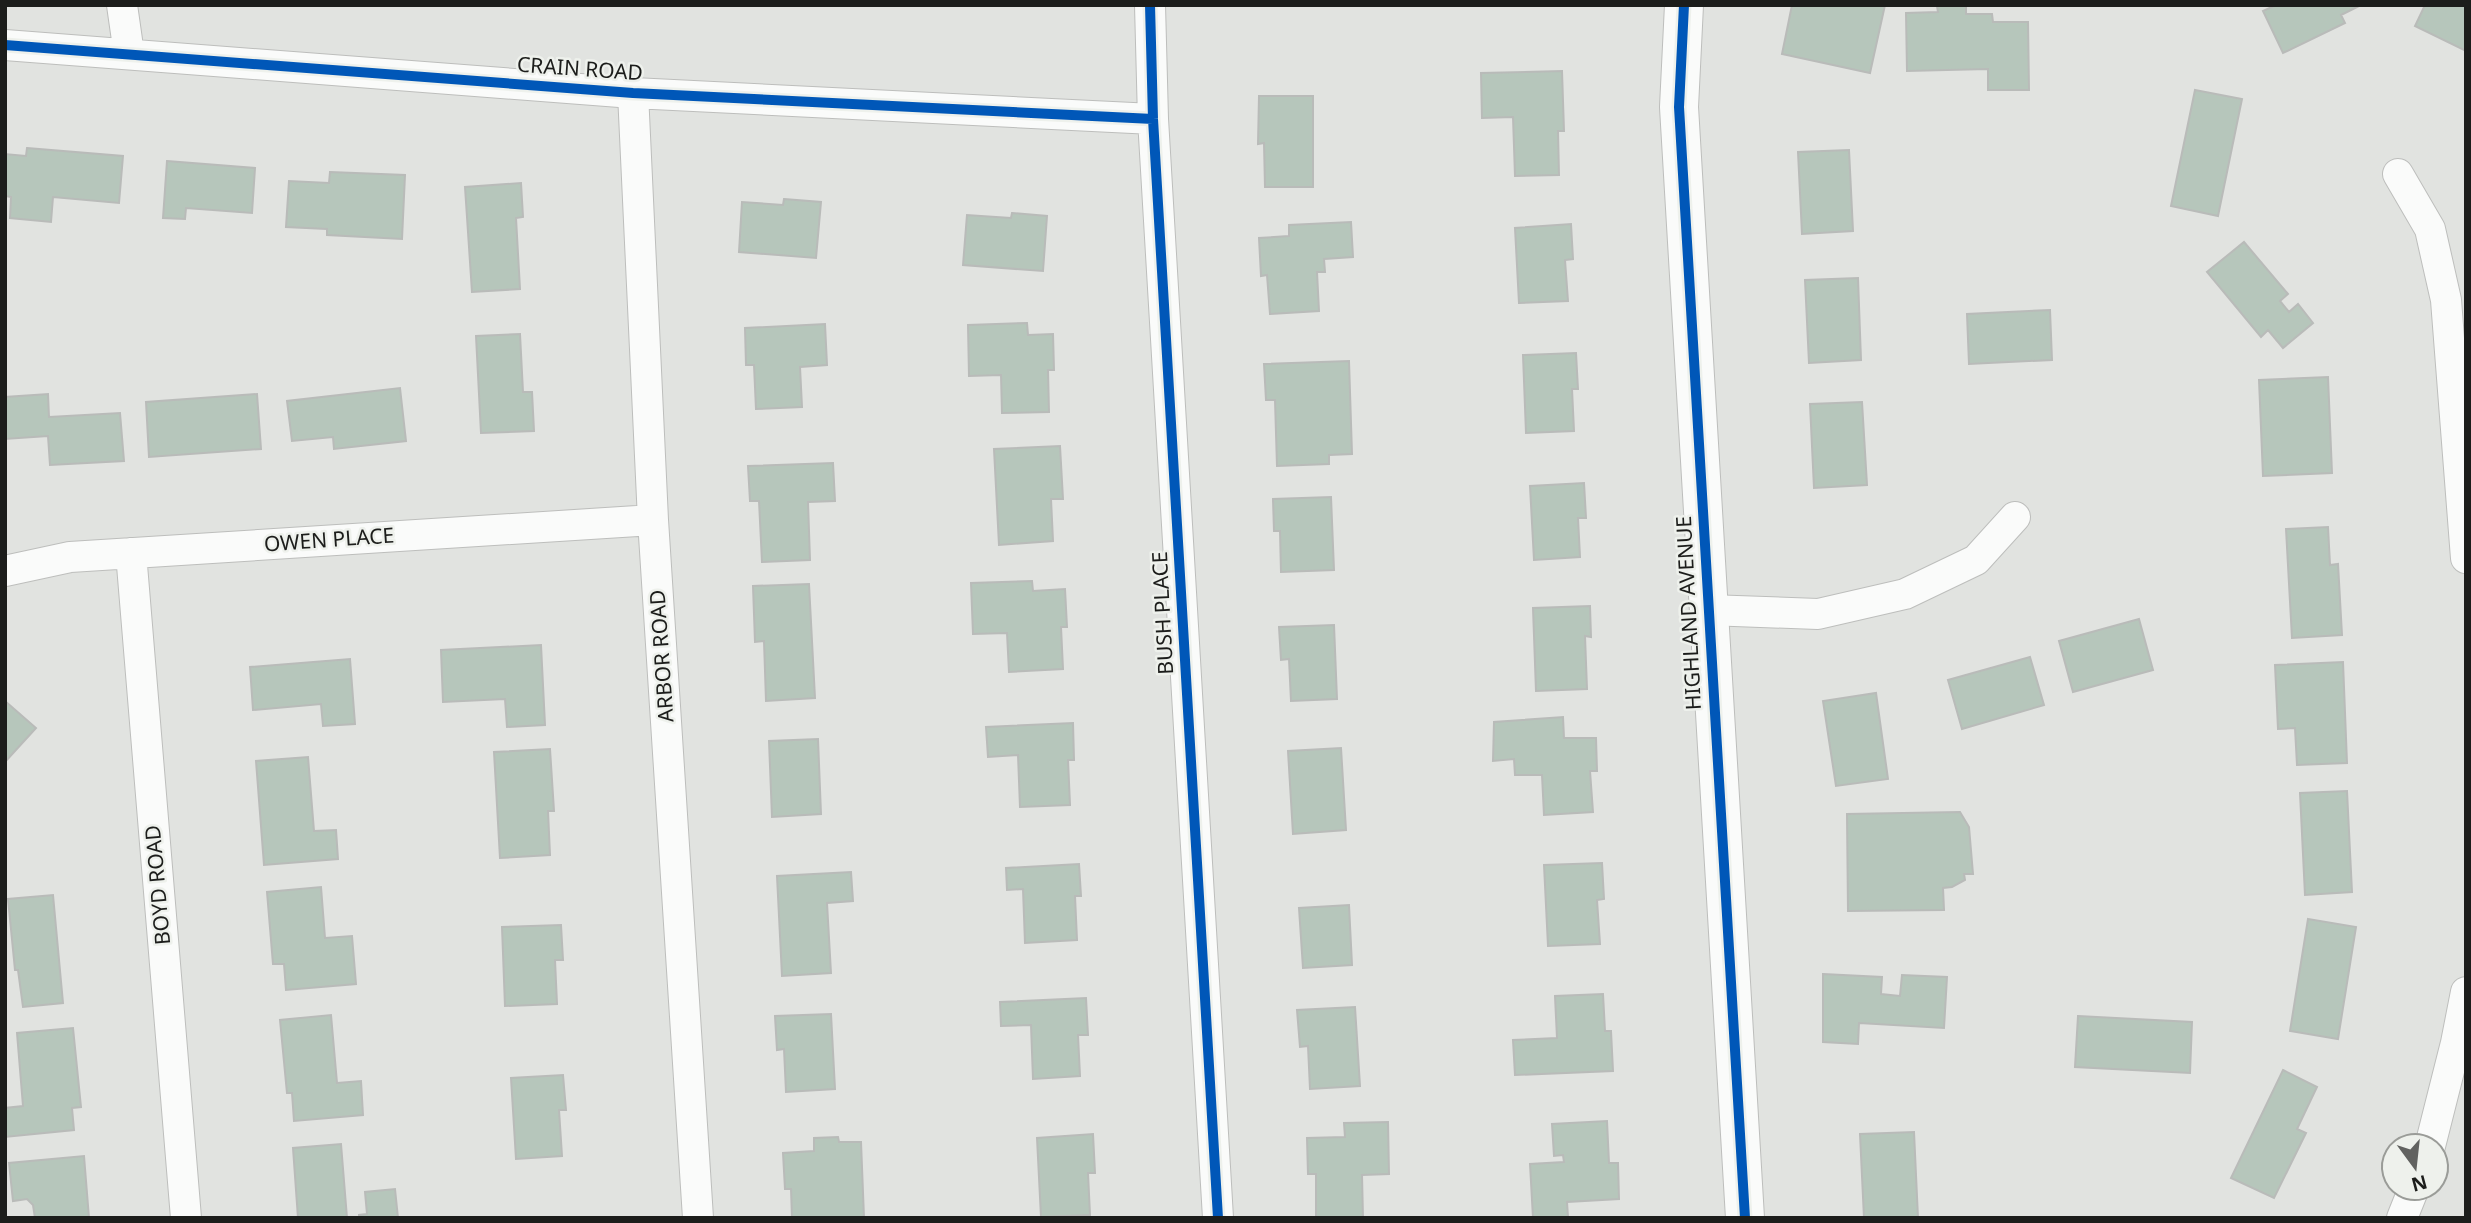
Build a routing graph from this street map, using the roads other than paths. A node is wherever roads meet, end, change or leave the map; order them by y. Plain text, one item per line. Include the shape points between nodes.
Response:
1 (122, 5) edge
2 (1150, 5) edge
3 (1684, 5) edge
4 (5, 45) edge
5 (129, 54) junction
6 (633, 93) junction
7 (1153, 119) junction
8 (2398, 174) dead end
9 (2015, 517) dead end
10 (653, 520) junction
11 (131, 553) junction
12 (2466, 558) edge
13 (5, 571) edge
14 (1708, 610) junction
15 (2466, 992) edge
16 (2434, 1132) edge
17 (186, 1218) edge
18 (698, 1218) edge
19 (1217, 1218) edge
20 (1745, 1218) edge

1 - 5 street
2 - 7 street, BUSH PLACE
3 - 14 street, HIGHLAND AVENUE via 1679,107
4 - 5 street, CRAIN ROAD
5 - 6 street, CRAIN ROAD
6 - 7 street, CRAIN ROAD
6 - 10 street, ARBOR ROAD
7 - 19 street, BUSH PLACE
8 - 12 street via 2430,229 2446,300
9 - 14 street via 1976,560 1905,594 1818,614
10 - 11 street, OWEN PLACE
10 - 18 street, ARBOR ROAD
11 - 13 street, OWEN PLACE via 70,557
11 - 17 street, BOYD ROAD
14 - 20 street, HIGHLAND AVENUE
15 - 16 street

